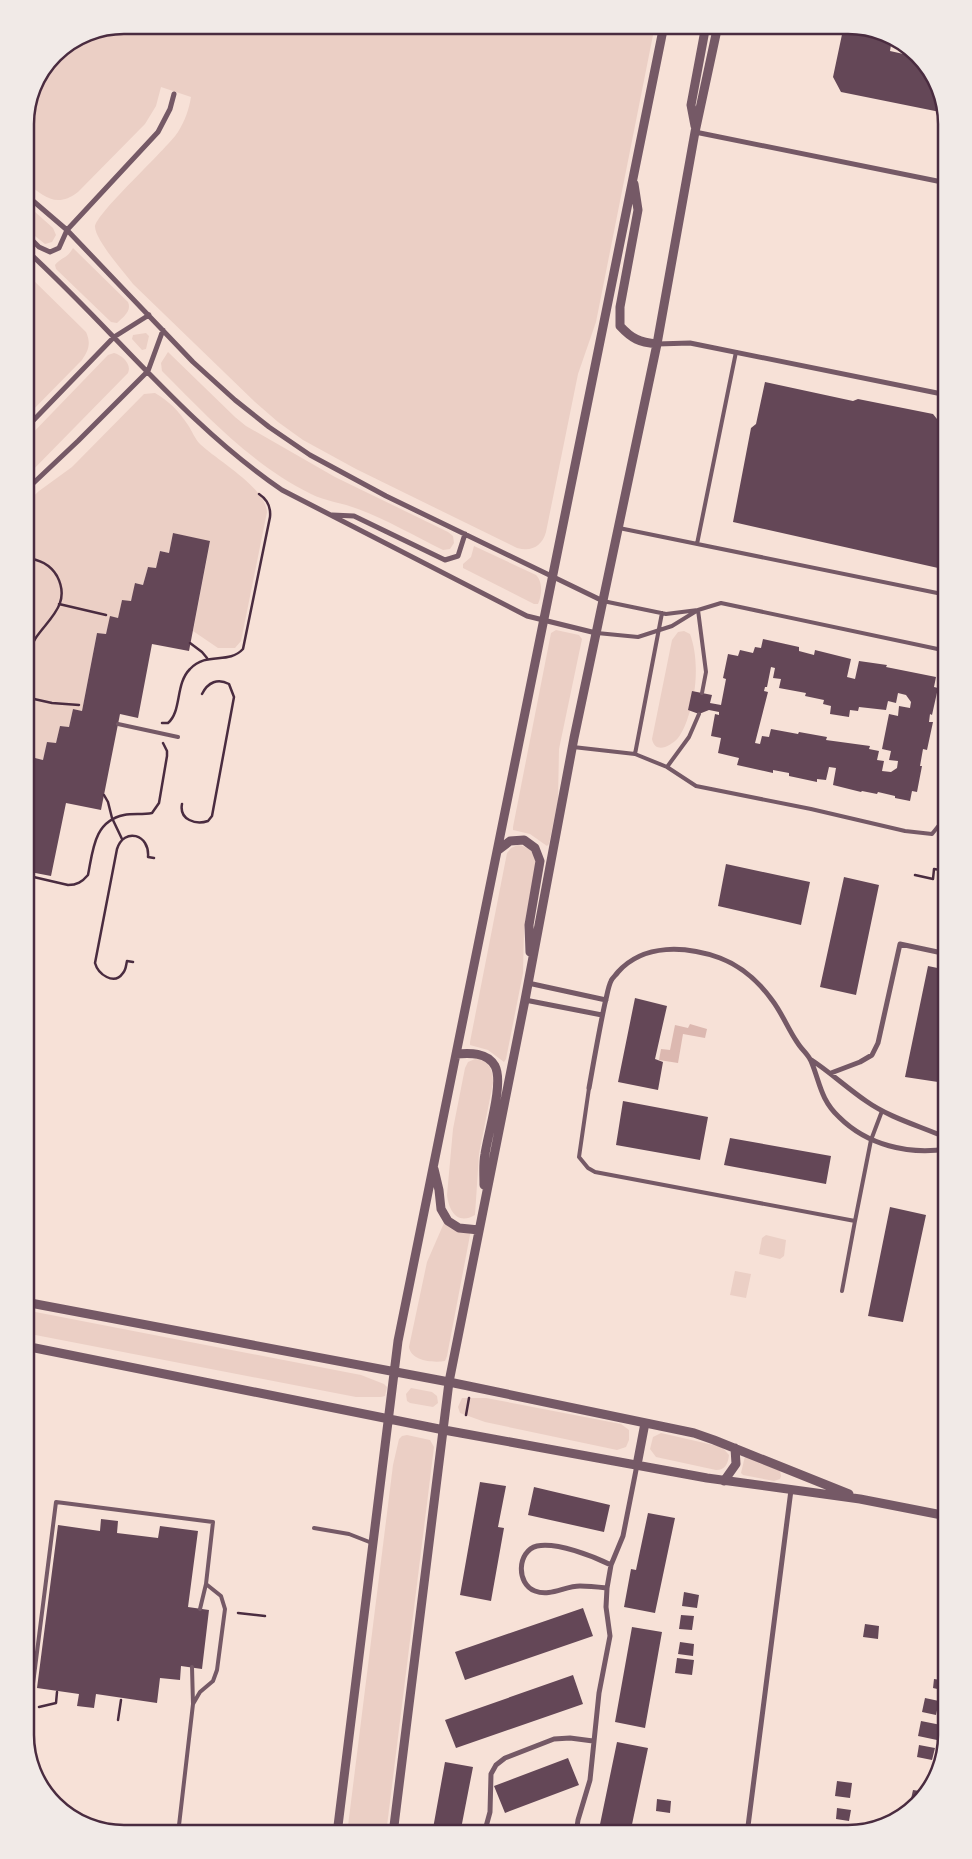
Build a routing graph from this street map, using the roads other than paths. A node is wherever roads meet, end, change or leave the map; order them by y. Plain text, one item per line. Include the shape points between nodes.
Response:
1 (662, 34) edge
2 (704, 34) edge
3 (716, 34) edge
4 (174, 94) dead end
5 (696, 132) junction
6 (633, 179) junction
7 (938, 181) edge
8 (34, 202) edge
9 (67, 230) junction
10 (34, 242) edge
11 (34, 258) edge
12 (149, 315) junction
13 (163, 330) junction
14 (114, 337) junction
15 (657, 344) junction
16 (736, 352) junction
17 (148, 370) junction
18 (938, 393) edge
19 (34, 420) edge
20 (34, 483) edge
21 (329, 515) junction
22 (618, 528) junction
23 (465, 534) junction
24 (697, 544) junction
25 (553, 576) junction
26 (938, 593) edge
27 (603, 601) junction
28 (698, 610) junction
29 (662, 613) junction
30 (544, 621) junction
31 (660, 630) junction
32 (596, 633) junction
33 (938, 649) edge
34 (702, 693) dead end
35 (698, 714) dead end
36 (118, 724) dead end
37 (178, 737) dead end
38 (572, 747) junction
39 (635, 754) junction
40 (667, 767) junction
41 (938, 826) edge
42 (497, 851) junction
43 (938, 952) edge
44 (530, 967) junction
45 (528, 984) junction
46 (525, 1000) junction
47 (606, 1000) junction
48 (602, 1015) junction
49 (456, 1054) junction
50 (810, 1059) junction
51 (831, 1073) junction
52 (589, 1088) joint
53 (882, 1111) junction
54 (938, 1134) edge
55 (871, 1140) junction
56 (938, 1149) edge
57 (434, 1167) junction
58 (484, 1207) junction
59 (855, 1222) junction
60 (479, 1230) junction
61 (842, 1292) dead end
62 (34, 1304) edge
63 (34, 1348) edge
64 (394, 1372) junction
65 (449, 1382) junction
66 (390, 1419) junction
67 (645, 1423) junction
68 (444, 1430) junction
69 (735, 1448) junction
70 (637, 1465) junction
71 (724, 1481) junction
72 (792, 1490) junction
73 (860, 1499) junction
74 (938, 1514) edge
75 (314, 1528) dead end
76 (374, 1544) junction
77 (611, 1565) junction
78 (206, 1584) junction
79 (607, 1588) junction
80 (200, 1609) dead end
81 (192, 1668) dead end
82 (34, 1677) edge
83 (193, 1704) junction
84 (593, 1741) junction
85 (179, 1825) edge
86 (338, 1825) edge
87 (394, 1825) edge
88 (486, 1825) edge
89 (577, 1825) edge
90 (748, 1825) edge

1 - 6 street
2 - 5 street via 691,106
3 - 5 street
4 - 9 street via 158,132
5 - 7 street
5 - 15 street
6 - 15 street via 638,210 620,307 620,326 630,338
6 - 25 street
8 - 9 street
9 - 10 street via 59,248 50,252
9 - 12 street
11 - 14 street
12 - 13 street
12 - 14 street
13 - 17 street
13 - 23 street via 235,400 310,455
14 - 17 street
14 - 19 street
15 - 16 street via 690,343
15 - 22 street
16 - 18 street
16 - 24 lane
17 - 20 street
17 - 21 street via 254,471
21 - 23 street via 354,516 445,560 458,556
21 - 30 street via 527,616
22 - 24 lane
22 - 27 street
23 - 25 street
24 - 26 lane
25 - 27 street
25 - 30 street
27 - 29 lane
27 - 32 street
28 - 29 lane
28 - 31 lane
28 - 33 lane via 721,602
28 - 34 lane via 706,672
29 - 31 lane
30 - 32 street
30 - 42 street
31 - 32 lane via 638,637
31 - 39 lane
32 - 38 street
35 - 40 lane via 689,737
36 - 37 lane
38 - 39 lane
38 - 44 street
39 - 40 lane
40 - 41 lane via 696,786 904,831 932,834
42 - 44 street via 510,841 524,840 535,848 540,861 529,926
42 - 49 street
43 - 51 street via 900,944 878,1043 872,1055
44 - 45 street
45 - 46 street
45 - 47 street
46 - 48 street
46 - 58 street
47 - 48 street
47 - 50 street via 611,980 625,964 639,955 674,949 721,958 760,985
48 - 52 street
49 - 57 street
49 - 58 street via 484,1056 494,1066 499,1082 484,1155
50 - 51 street
50 - 55 street via 823,1097 838,1117
51 - 53 street
52 - 59 lane via 578,1157 595,1172
53 - 54 street
53 - 55 lane
55 - 56 street via 896,1148
55 - 59 lane
57 - 60 street via 441,1209 448,1221 459,1228
57 - 64 street
58 - 60 street
59 - 61 lane
60 - 65 street
62 - 64 street
63 - 66 street
64 - 65 street
64 - 66 street
65 - 67 street
65 - 68 street
66 - 68 street
66 - 76 street
67 - 69 street via 694,1433
67 - 70 street
68 - 70 street
68 - 87 street
69 - 71 street via 736,1464
69 - 73 street
70 - 71 street
70 - 77 street via 623,1536
71 - 72 street
72 - 73 street
72 - 90 street
73 - 74 street
75 - 76 lane via 349,1534
76 - 86 street
77 - 79 street
77 - 79 street via 584,1553 544,1545 527,1551 521,1568 522,1578 532,1591 542,1593 580,1586
78 - 80 lane
78 - 82 lane via 213,1522 56,1502
78 - 83 lane via 221,1596 225,1609 217,1670 213,1681 200,1692
79 - 84 street via 610,1636
81 - 83 lane
83 - 85 lane
84 - 88 street via 554,1739 505,1758 496,1765 491,1774
84 - 89 street via 590,1780

